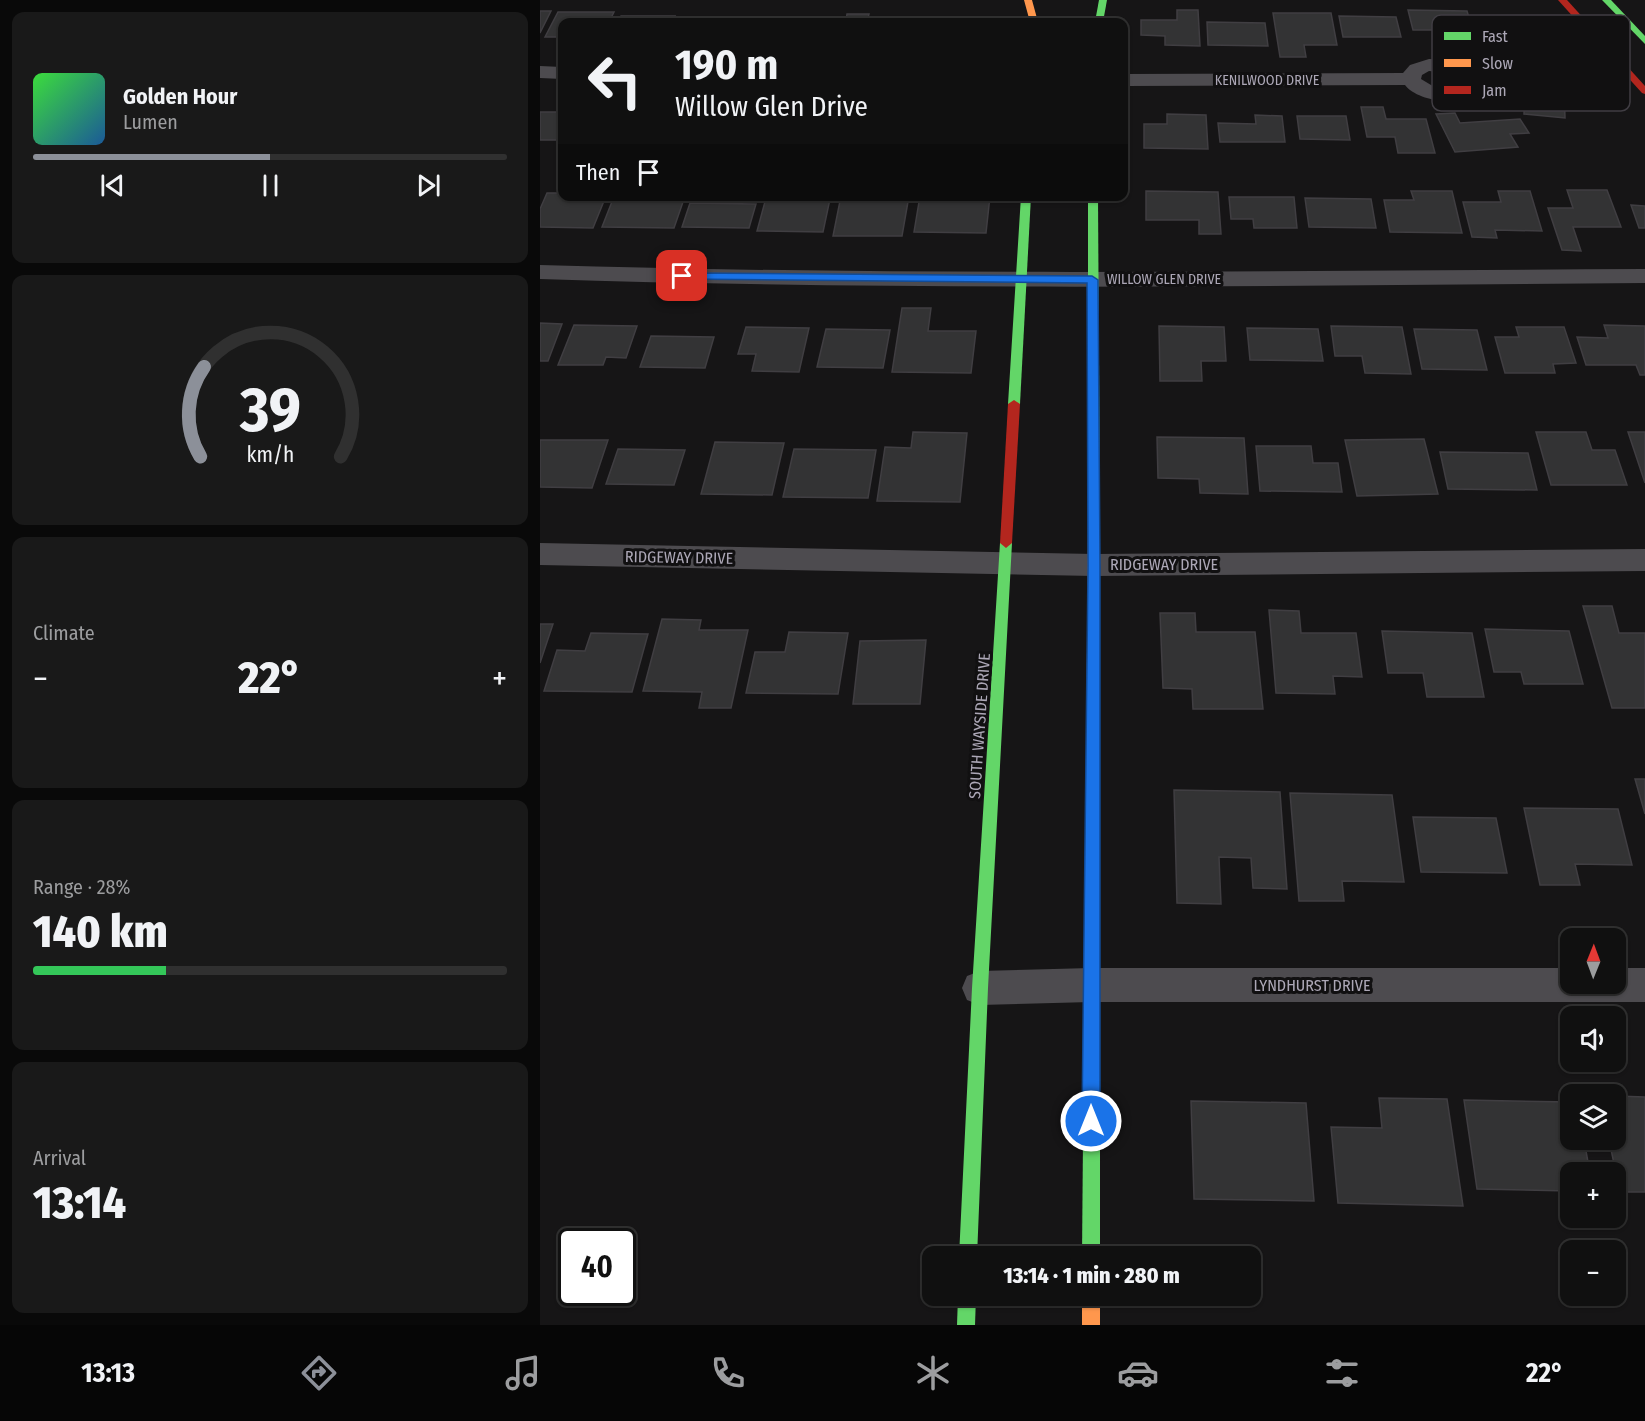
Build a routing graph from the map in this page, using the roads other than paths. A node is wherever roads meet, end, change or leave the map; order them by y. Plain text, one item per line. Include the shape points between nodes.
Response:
1 (1028, 0) edge
2 (1103, 0) edge
3 (1562, 0) edge
4 (1606, 0) edge
5 (1576, 15) edge
6 (1620, 15) edge
7 (1033, 18) edge
8 (1100, 18) edge
9 (1630, 25) edge
10 (1645, 41) edge
11 (540, 72) edge
12 (558, 73) edge
13 (1630, 74) edge
14 (1411, 79) dead end
15 (1128, 80) edge
16 (1645, 90) edge
17 (1026, 201) edge
18 (1093, 201) edge
19 (540, 272) edge
20 (1645, 276) edge
21 (1021, 280) junction
22 (1092, 280) junction
23 (540, 554) edge
24 (1645, 560) edge
25 (1006, 564) junction
26 (1094, 565) junction
27 (1091, 985) junction
28 (1645, 985) edge
29 (980, 988) junction
30 (968, 1246) edge
31 (1091, 1246) edge
32 (967, 1306) edge
33 (1091, 1306) edge
34 (966, 1325) edge
35 (1091, 1325) edge

1 - 7 street
2 - 8 street
3 - 5 street
4 - 6 street
9 - 10 street
11 - 12 street
13 - 16 street
14 - 15 street, KENILWOOD DRIVE
17 - 21 street, SOUTH WAYSIDE DRIVE
18 - 22 street
19 - 21 street, WILLOW GLEN DRIVE
20 - 22 street, WILLOW GLEN DRIVE
21 - 22 street, WILLOW GLEN DRIVE
21 - 25 street, SOUTH WAYSIDE DRIVE
22 - 26 street
23 - 25 street, RIDGEWAY DRIVE
24 - 26 street, RIDGEWAY DRIVE
25 - 26 street, RIDGEWAY DRIVE
25 - 29 street, SOUTH WAYSIDE DRIVE
26 - 27 street
27 - 28 street, LYNDHURST DRIVE
27 - 29 street, LYNDHURST DRIVE
27 - 31 street
29 - 30 street, SOUTH WAYSIDE DRIVE
32 - 34 street
33 - 35 street

